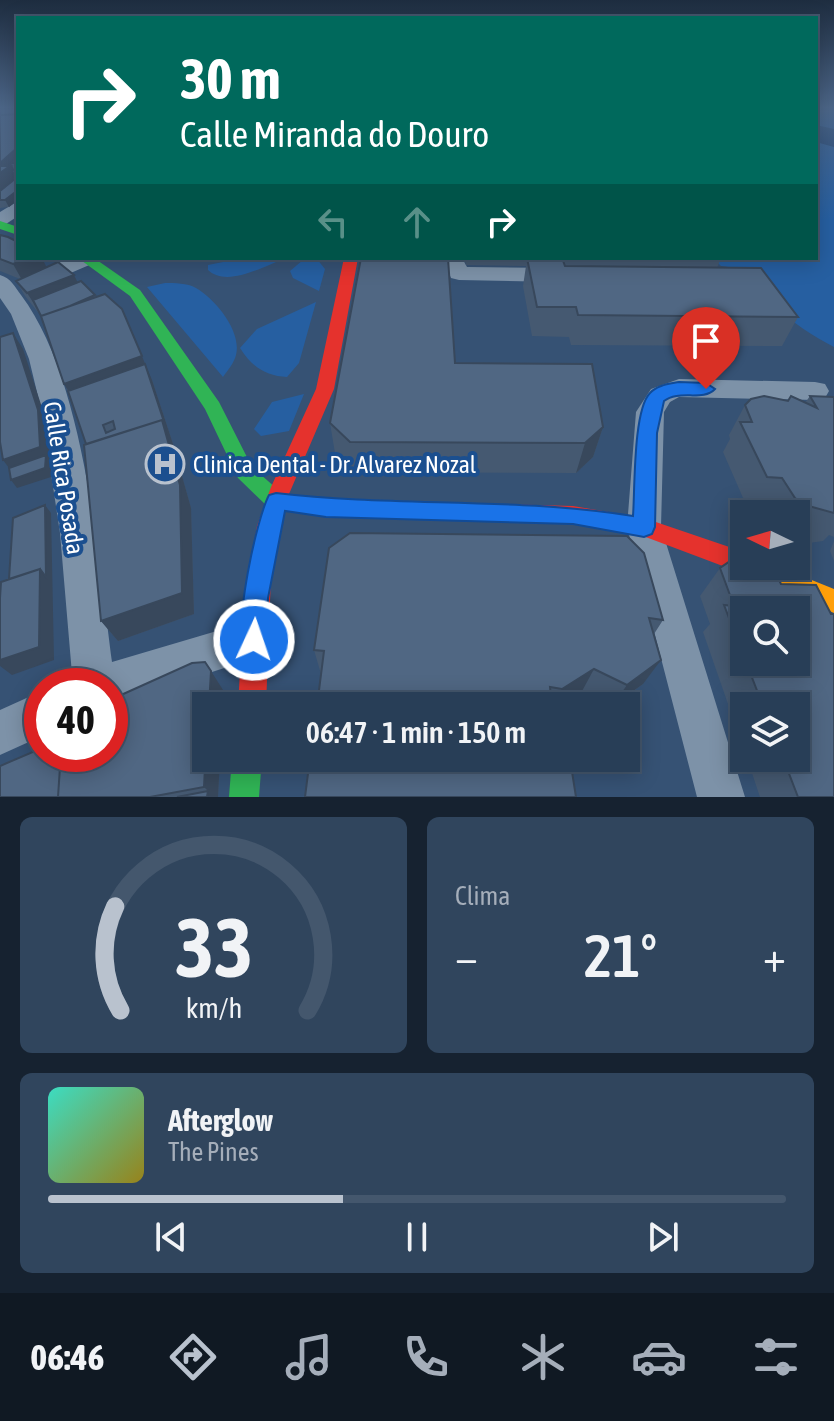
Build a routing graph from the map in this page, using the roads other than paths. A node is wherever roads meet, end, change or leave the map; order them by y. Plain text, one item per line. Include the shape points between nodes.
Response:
1 (16, 208) edge
2 (0, 223) edge
3 (82, 260) edge
4 (89, 260) edge
5 (351, 260) edge
6 (452, 260) edge
7 (577, 275) edge
8 (7, 300) edge
9 (815, 391) dead end
10 (276, 501) junction
11 (644, 527) junction
12 (730, 558) edge
13 (784, 580) edge
14 (834, 601) edge
15 (254, 640) junction
16 (92, 668) edge
17 (128, 678) edge
18 (252, 692) edge
19 (24, 722) edge
20 (0, 733) edge
21 (246, 772) edge
22 (244, 797) edge
23 (721, 797) edge

1 - 2 street
3 - 8 street
4 - 10 street via 135,293 213,407 245,472
5 - 10 street via 325,389
6 - 7 street via 459,273
8 - 16 street, Calle Rica Posada via 33,332 66,461
9 - 11 street via 679,388 655,398 647,433
10 - 11 street via 326,508 573,515
10 - 15 street via 256,598
11 - 12 street
11 - 23 street
13 - 14 street
15 - 17 street
15 - 18 street
19 - 20 street
21 - 22 street

